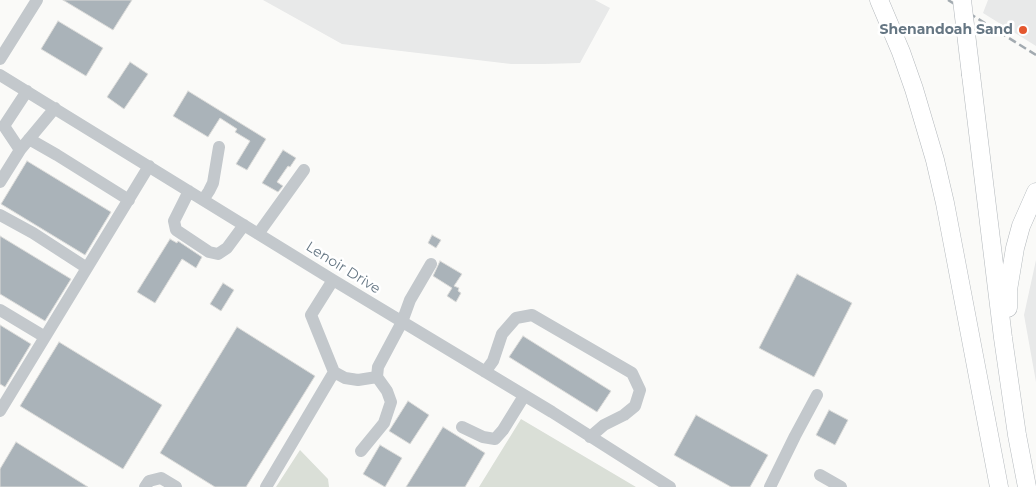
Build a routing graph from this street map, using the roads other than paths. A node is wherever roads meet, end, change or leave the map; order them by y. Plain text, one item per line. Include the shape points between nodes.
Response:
1 (37, 0) edge
2 (962, 0) edge
3 (881, 4) edge
4 (0, 60) edge
5 (0, 74) edge
6 (27, 91) junction
7 (55, 108) junction
8 (2, 125) edge
9 (29, 139) junction
10 (219, 147) dead end
11 (20, 150) junction
12 (149, 166) junction
13 (304, 170) dead end
14 (0, 182) edge
15 (189, 191) junction
16 (1036, 192) edge
17 (128, 200) junction
18 (203, 200) junction
19 (0, 215) edge
20 (244, 225) junction
21 (258, 234) junction
22 (431, 264) dead end
23 (87, 268) junction
24 (333, 280) junction
25 (0, 310) edge
26 (402, 322) junction
27 (45, 338) junction
28 (334, 372) junction
29 (485, 372) junction
30 (377, 377) junction
31 (817, 395) dead end
32 (524, 396) junction
33 (1, 408) edge
34 (462, 427) dead end
35 (590, 437) junction
36 (361, 451) dead end
37 (820, 475) dead end
38 (145, 487) edge
39 (176, 487) edge
40 (266, 487) edge
41 (670, 487) edge
42 (770, 487) edge
43 (841, 487) edge
44 (999, 487) edge
45 (1026, 487) edge
46 (1032, 487) edge

1 - 4 street
2 - 45 highway, bridge via 1003,338
3 - 44 highway via 914,89 935,160
5 - 6 street, Lenoir Drive
6 - 7 street, Lenoir Drive
6 - 8 street
7 - 9 street
7 - 12 street, Lenoir Drive
8 - 11 street
9 - 11 street
9 - 17 street
10 - 18 street via 213,183
11 - 14 street
12 - 15 street, Lenoir Drive
12 - 17 street
13 - 21 street
15 - 18 street, Lenoir Drive
15 - 20 street via 174,220 176,230 209,252 218,254 227,248
16 - 46 highway via 1021,226 1008,290
17 - 23 street
18 - 20 street, Lenoir Drive
19 - 23 street
20 - 21 street, Lenoir Drive
21 - 24 street, Lenoir Drive
22 - 26 street via 410,300
23 - 27 street
24 - 26 street, Lenoir Drive
24 - 28 street via 311,315
25 - 27 street
26 - 29 street, Lenoir Drive
26 - 30 street via 378,366
27 - 33 street
28 - 30 street via 358,380
28 - 40 street
29 - 32 street, Lenoir Drive
29 - 35 street via 494,361 502,334 516,318 532,315 632,373 640,390 635,406
30 - 36 street via 391,402 384,423
31 - 42 street
32 - 34 street via 495,439 483,438
32 - 35 street, Lenoir Drive
35 - 41 street, Lenoir Drive
37 - 43 street
38 - 39 street via 149,481 161,478

